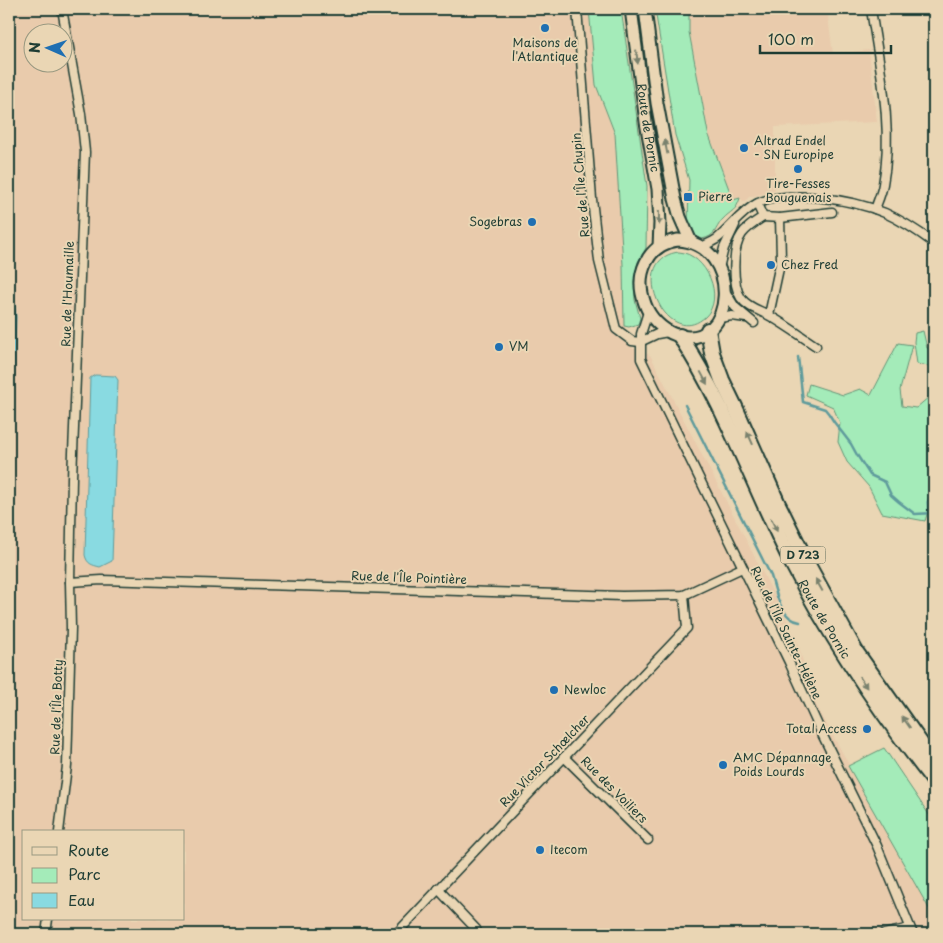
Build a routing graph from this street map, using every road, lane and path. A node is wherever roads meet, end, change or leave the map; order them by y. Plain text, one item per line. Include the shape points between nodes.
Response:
1 (62, 9) edge
2 (577, 9) edge
3 (631, 9) edge
4 (645, 9) edge
5 (871, 9) edge
6 (757, 204) junction
7 (875, 209) junction
8 (832, 212) dead end
9 (762, 217) junction
10 (780, 218) junction
11 (738, 220) junction
12 (934, 243) edge
13 (696, 245) junction
14 (659, 247) junction
15 (719, 268) junction
16 (725, 291) junction
17 (648, 312) junction
18 (769, 315) junction
19 (719, 318) junction
20 (746, 318) junction
21 (754, 324) dead end
22 (708, 330) junction
23 (674, 334) junction
24 (640, 342) junction
25 (816, 346) dead end
26 (742, 568) junction
27 (70, 582) junction
28 (684, 594) junction
29 (564, 757) junction
30 (934, 762) edge
31 (934, 781) edge
32 (59, 830) edge
33 (648, 840) dead end
34 (438, 889) junction
35 (48, 920) edge
36 (912, 931) edge
37 (46, 934) edge
38 (396, 934) edge
39 (478, 934) edge
40 (884, 934) edge

1 - 27 street, Rue de l'Houmaille via 85,152
2 - 24 street, Rue de l'Île Chupin via 599,261 616,329 632,341
3 -> 14 main road, Route de Pornic via 658,189
13 -> 4 main road, Route de Pornic via 684,228 675,199 657,103
5 - 7 street via 886,120 883,185
6 - 7 street via 813,196
6 - 9 street
6 - 11 street
7 - 12 street
8 - 10 street
9 - 10 street
9 - 18 street via 741,235 737,244 734,257 736,286 742,298
10 - 18 street via 781,259
11 - 13 street via 715,240
11 - 15 street
13 - 14 main road via 672,241
13 - 15 main road via 711,256
14 - 17 main road via 647,258 642,276 642,294
15 - 16 main road
16 - 19 main road
16 - 20 street
17 - 23 main road via 660,326
17 - 24 street
18 - 25 street
19 - 20 street
19 - 22 main road
20 - 21 street
22 - 23 main road via 698,335
30 -> 22 highway, Route de Pornic / D 723 via 856,652 808,565 722,380
23 - 24 street via 648,337
23 -> 31 highway, Route de Pornic / D 723 via 721,410 819,611 874,699
24 - 26 street, Rue de l'Île Sainte-Hélène via 641,359
26 - 28 street, Rue de l'Île Pointière
26 - 36 street, Rue de l'Île Sainte-Hélène via 877,846
27 - 28 street, Rue de l'Île Pointière via 102,580 622,596
27 - 32 street, Rue de l'Île Botty via 67,766
28 - 29 street, Rue Victor Schœlcher via 687,628
29 - 33 street, Rue des Voiliers
29 - 34 street, Rue Victor Schœlcher
34 - 38 street, Rue Victor Schœlcher
34 - 39 street
35 - 37 street
36 - 40 street

